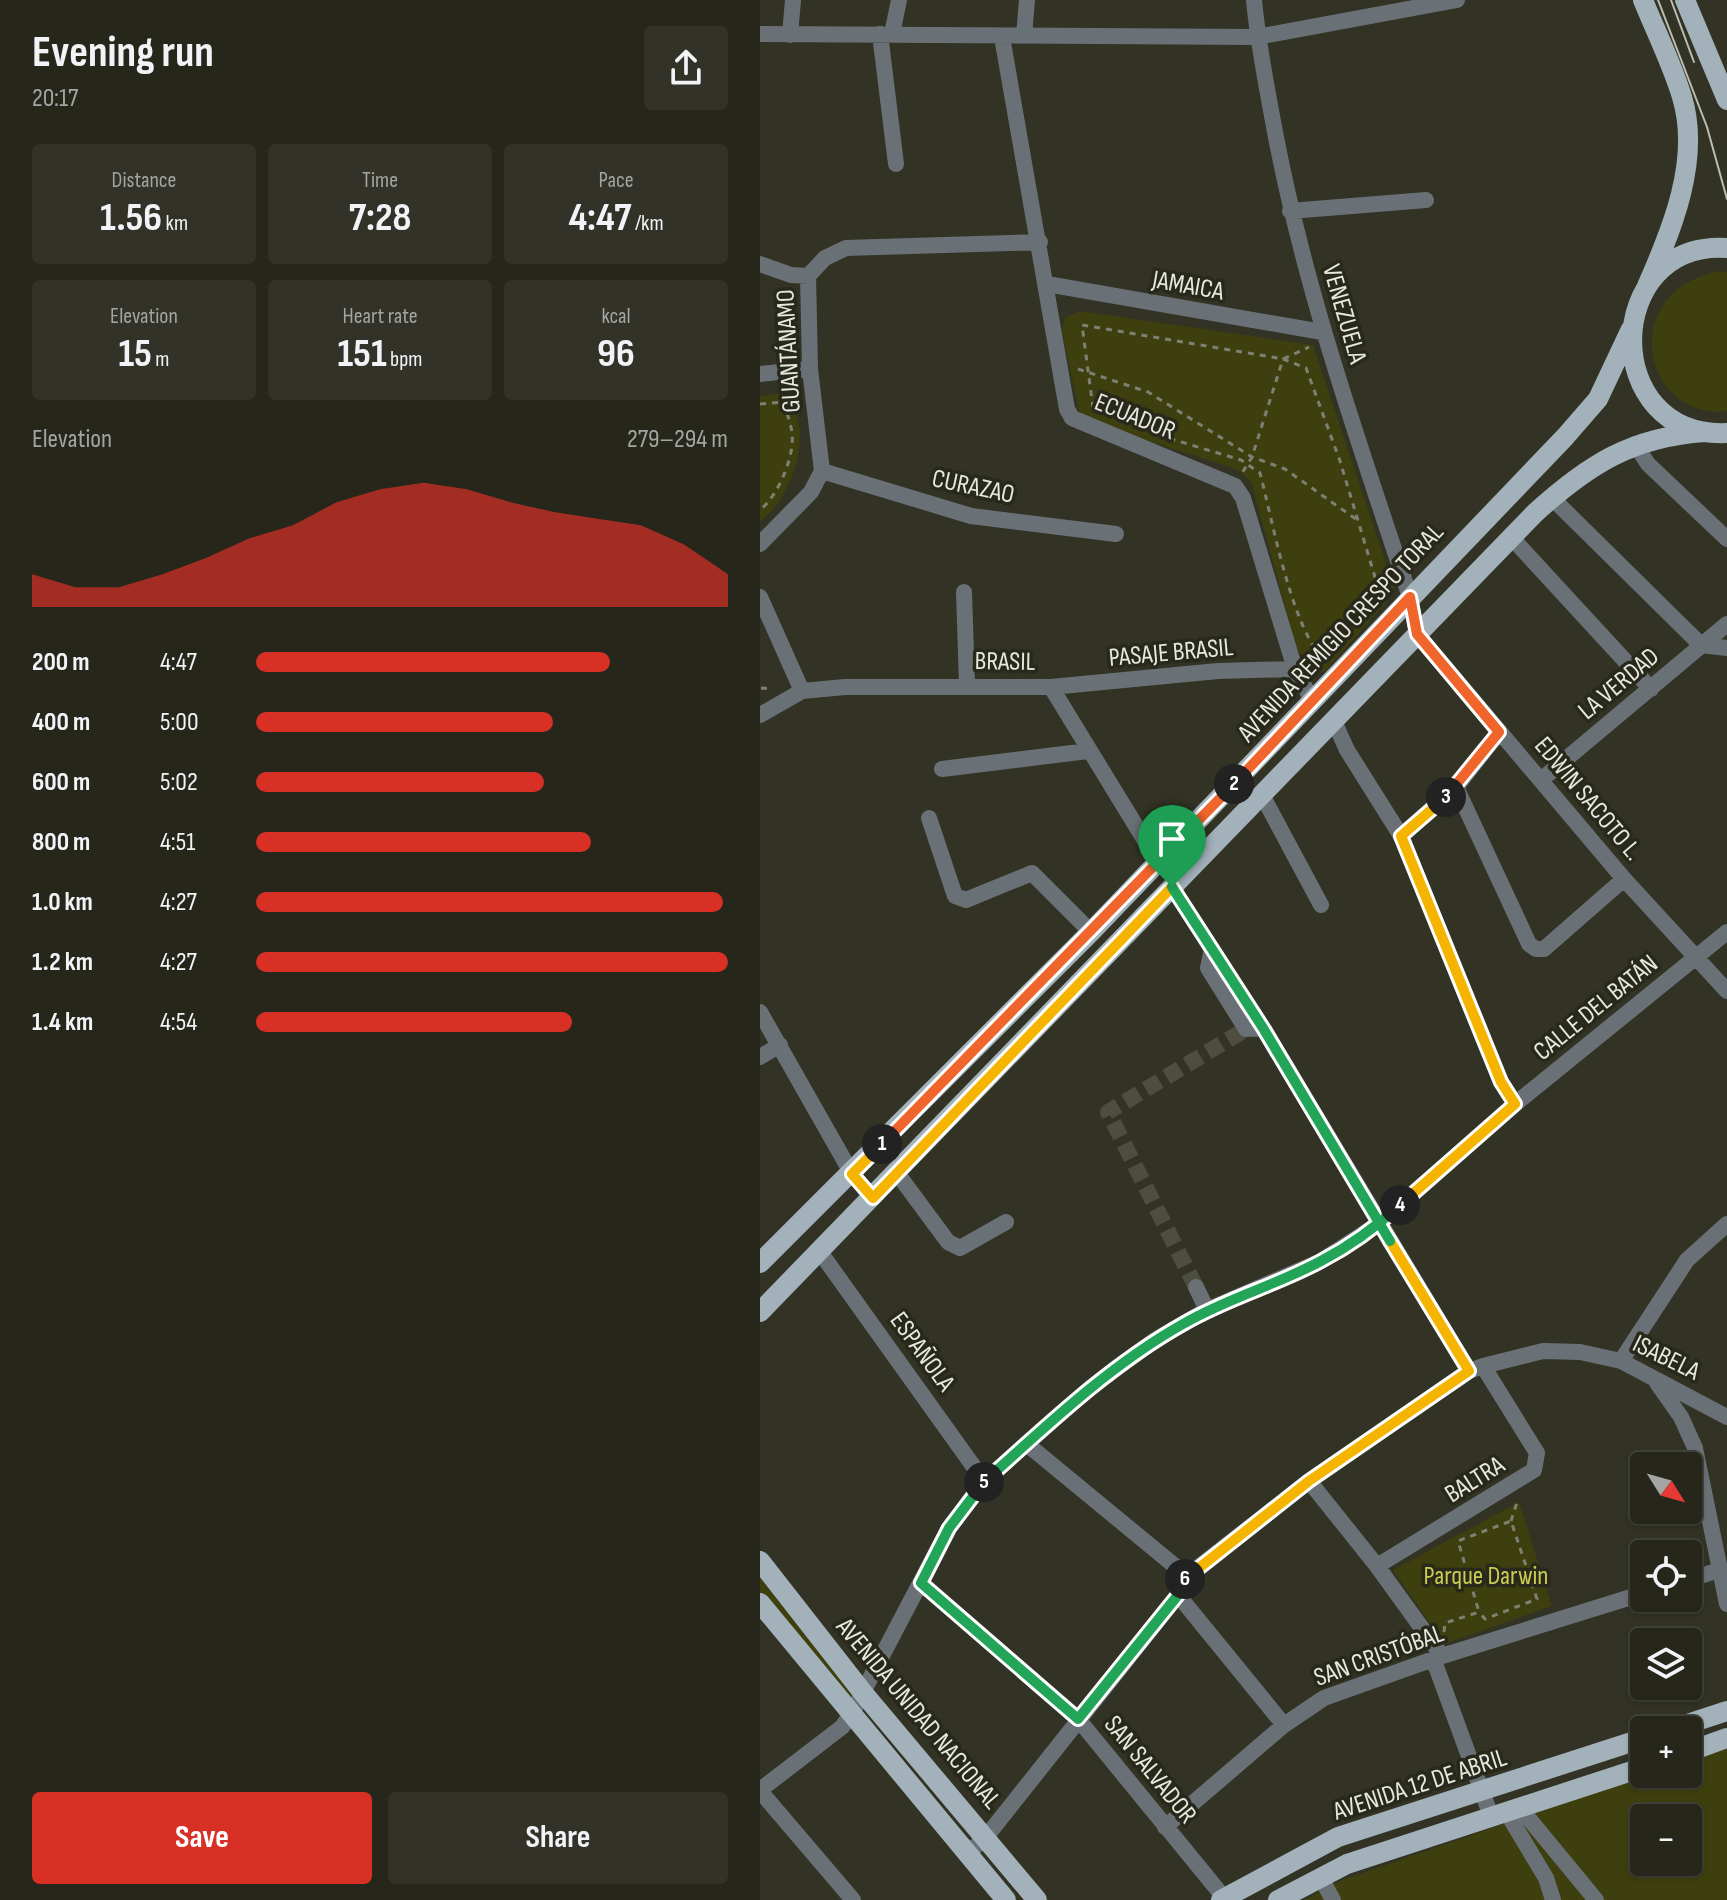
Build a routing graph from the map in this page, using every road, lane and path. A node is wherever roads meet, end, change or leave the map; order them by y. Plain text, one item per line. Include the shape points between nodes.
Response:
1 (793, 0) edge
2 (899, 0) edge
3 (1027, 0) edge
4 (1254, 0) edge
5 (1457, 0) edge
6 (1643, 0) edge
7 (1685, 0) edge
8 (1383, 6) edge
9 (760, 34) edge
10 (886, 34) junction
11 (790, 35) junction
12 (1024, 36) junction
13 (1002, 37) junction
14 (1257, 37) junction
15 (1727, 100) edge
16 (896, 164) dead end
17 (1426, 200) dead end
18 (1290, 211) junction
19 (1040, 242) junction
20 (1727, 248) edge
21 (760, 264) edge
22 (808, 276) junction
23 (1047, 284) junction
24 (1647, 286) junction
25 (1631, 329) junction
26 (1322, 332) junction
27 (1283, 359) junction
28 (1058, 365) junction
29 (810, 369) junction
30 (1087, 371) junction
31 (760, 374) edge
32 (760, 404) edge
33 (1099, 416) dead end
34 (1705, 432) junction
35 (1727, 433) edge
36 (1156, 434) dead end
37 (1635, 444) junction
38 (1252, 457) junction
39 (1249, 465) junction
40 (822, 471) junction
41 (1232, 484) junction
42 (1552, 498) junction
43 (760, 502) edge
44 (767, 504) junction
45 (760, 510) edge
46 (1357, 520) junction
47 (1116, 534) dead end
48 (1511, 537) junction
49 (1727, 539) edge
50 (760, 544) edge
51 (964, 592) dead end
52 (760, 597) edge
53 (1410, 597) junction
54 (1727, 624) edge
55 (1417, 634) junction
56 (1701, 645) junction
57 (1727, 648) edge
58 (1295, 669) junction
59 (967, 685) junction
60 (1051, 687) junction
61 (1651, 689) junction
62 (802, 691) junction
63 (1313, 702) junction
64 (760, 715) edge
65 (1333, 719) junction
66 (1499, 732) junction
67 (1088, 751) junction
68 (942, 769) dead end
69 (1541, 780) junction
70 (1456, 787) junction
71 (1262, 795) junction
72 (929, 818) dead end
73 (1401, 836) junction
74 (1158, 862) junction
75 (1624, 879) junction
76 (1172, 887) junction
77 (1321, 905) dead end
78 (1091, 932) junction
79 (1727, 932) edge
80 (1697, 956) junction
81 (1727, 991) edge
82 (760, 1012) edge
83 (780, 1045) junction
84 (760, 1057) edge
85 (1515, 1104) junction
86 (897, 1173) junction
87 (852, 1174) junction
88 (873, 1198) junction
89 (1006, 1222) dead end
90 (1380, 1223) junction
91 (1727, 1224) edge
92 (820, 1252) junction
93 (760, 1263) edge
94 (1196, 1287) tunnel mouth
95 (1207, 1310) junction
96 (760, 1312) edge
97 (1621, 1361) junction
98 (1476, 1368) junction
99 (1655, 1380) junction
100 (1727, 1417) edge
101 (1028, 1445) junction
102 (984, 1481) junction
103 (1309, 1481) junction
104 (1513, 1486) junction
105 (1511, 1521) junction
106 (760, 1561) edge
107 (1377, 1566) junction
108 (1719, 1570) junction
109 (1702, 1575) edge
110 (1187, 1576) junction
111 (921, 1583) junction
112 (1178, 1595) junction
113 (1630, 1597) edge
114 (760, 1603) edge
115 (1727, 1604) edge
116 (1479, 1612) junction
117 (1438, 1655) junction
118 (864, 1694) junction
119 (1727, 1711) edge
120 (852, 1713) junction
121 (1078, 1719) junction
122 (1702, 1719) edge
123 (1284, 1725) junction
124 (1727, 1738) edge
125 (1630, 1743) edge
126 (1702, 1747) edge
127 (1630, 1772) edge
128 (760, 1790) edge
129 (1481, 1793) junction
130 (1506, 1813) junction
131 (1165, 1827) junction
132 (986, 1837) junction
133 (969, 1852) junction
134 (1321, 1878) junction
135 (1223, 1899) edge
136 (853, 1900) edge
137 (1006, 1900) edge
138 (1037, 1900) edge
139 (1278, 1900) edge
140 (1333, 1900) edge
141 (1553, 1900) edge
142 (1596, 1900) edge

1 - 11 street
2 - 10 street
3 - 12 street
4 - 14 street, VENEZUELA
5 - 8 street
6 - 24 main road, AVENIDA REMIGIO CRESPO TORAL via 1683,99 1686,138 1672,232
7 - 15 main road
8 - 14 street
9 - 11 street
10 - 11 street
10 - 13 street
10 - 16 street
12 - 13 street
12 - 14 street
13 - 19 street, ECUADOR
14 - 18 street, VENEZUELA
17 - 18 street
18 - 26 street, VENEZUELA
19 - 22 street, GUANTÁNAMO via 846,248 825,258
19 - 23 street, ECUADOR
20 - 24 main road via 1690,253
21 - 22 street
22 - 29 street, GUANTÁNAMO
23 - 26 street, JAMAICA
23 - 28 street, ECUADOR
24 - 25 main road, AVENIDA REMIGIO CRESPO TORAL
25 - 34 main road via 1633,363 1647,395 1664,412
25 - 53 main road, AVENIDA REMIGIO CRESPO TORAL via 1598,399
26 - 27 path via 1313,345
26 - 53 street, VENEZUELA
27 - 30 path via 1082,325
27 - 38 path
27 - 46 path via 1306,368
28 - 30 path
28 - 41 street, ECUADOR via 1072,418
29 - 31 street
29 - 40 street, GUANTÁNAMO
30 - 33 path via 1091,406
30 - 38 path via 1148,392
32 - 44 path via 784,402 793,436 782,479
34 - 35 main road, AVENIDA REMIGIO CRESPO TORAL
34 - 37 main road, AVENIDA REMIGIO CRESPO TORAL
36 - 39 path
37 - 42 main road, AVENIDA REMIGIO CRESPO TORAL via 1591,467
37 - 49 street via 1648,464
38 - 39 path
38 - 46 path via 1285,469
39 - 41 path
39 - 46 path via 1260,473 1298,611 1322,658 1377,598
40 - 47 street, CURAZAO via 971,516
40 - 50 street via 811,492
41 - 58 street via 1243,498
42 - 48 main road, AVENIDA REMIGIO CRESPO TORAL
42 - 56 street
43 - 44 path
44 - 45 path
48 - 55 main road, AVENIDA REMIGIO CRESPO TORAL
48 - 61 street
51 - 59 street
52 - 62 street
53 - 55 street, VENEZUELA
53 - 63 main road, AVENIDA REMIGIO CRESPO TORAL
54 - 56 street, LA VERDAD
55 - 65 main road, AVENIDA REMIGIO CRESPO TORAL
55 - 66 street, EDWIN SACOTO L.
56 - 57 street
56 - 61 street, LA VERDAD
58 - 60 street, PASAJE BRASIL
58 - 63 street
59 - 60 street, BRASIL
59 - 62 street, BRASIL
60 - 67 street, BRASIL
61 - 69 street, LA VERDAD
62 - 64 street, BRASIL
63 - 74 main road, AVENIDA REMIGIO CRESPO TORAL
65 - 71 main road, AVENIDA REMIGIO CRESPO TORAL
65 - 73 street
66 - 69 street, EDWIN SACOTO L.
66 - 70 street
67 - 68 street
67 - 74 street, BRASIL
69 - 75 street, EDWIN SACOTO L.
70 - 73 street
70 - 75 street via 1529,944 1536,949 1544,949
71 - 76 main road, AVENIDA REMIGIO CRESPO TORAL
71 - 77 street
72 - 78 street via 960,900 1032,873
73 - 85 street via 1501,1082
74 - 78 main road, AVENIDA REMIGIO CRESPO TORAL
75 - 80 street, EDWIN SACOTO L.
76 - 86 main road, AVENIDA REMIGIO CRESPO TORAL
76 - 90 street, BALTRA
78 - 87 main road, AVENIDA REMIGIO CRESPO TORAL
79 - 80 street, CALLE DEL BATÁN
80 - 81 street, EDWIN SACOTO L.
80 - 85 street, CALLE DEL BATÁN
82 - 83 street
83 - 84 street
83 - 87 street
85 - 90 street, CALLE DEL BATÁN
86 - 88 main road, AVENIDA REMIGIO CRESPO TORAL
86 - 89 street via 948,1242 960,1248
87 - 88 street
87 - 93 main road, AVENIDA REMIGIO CRESPO TORAL
88 - 92 main road, AVENIDA REMIGIO CRESPO TORAL
90 - 95 street, CALLE DEL BATÁN via 1321,1261
90 - 98 street, BALTRA
91 - 97 street via 1687,1260
92 - 96 main road, AVENIDA REMIGIO CRESPO TORAL
92 - 102 street, ESPAÑOLA
94 - 95 street
95 - 101 street, CALLE DEL BATÁN via 1090,1388
97 - 98 street, ISABELA via 1543,1351
97 - 99 street, ISABELA
98 - 103 street, ISABELA
98 - 104 street, BALTRA via 1537,1453 1534,1470
99 - 100 street, ISABELA
99 - 108 street via 1695,1448
101 - 102 street, CALLE DEL BATÁN
101 - 110 street
102 - 111 street, CALLE DEL BATÁN via 949,1528
103 - 107 street
103 - 110 street, ISABELA
104 - 105 path via 1519,1502
104 - 107 street, BALTRA
105 - 116 path via 1458,1541
105 - 116 path via 1537,1599 1485,1619
106 - 118 main road, AVENIDA UNIDAD NACIONAL
107 - 117 street
108 - 109 street
108 - 115 street
110 - 112 street, ISABELA
111 - 118 street, CALLE DEL BATÁN
111 - 121 street, SAN SALVADOR
112 - 121 street, ISABELA
112 - 123 street
113 - 117 street, SAN CRISTÓBAL
114 - 120 main road, AVENIDA UNIDAD NACIONAL
116 - 117 path via 1445,1623
117 - 123 street, SAN CRISTÓBAL via 1324,1698
117 - 129 street
118 - 120 street, CALLE DEL BATÁN
118 - 132 main road, AVENIDA UNIDAD NACIONAL
119 - 122 main road
120 - 128 street, CALLE DEL BATÁN via 842,1727
120 - 133 main road, AVENIDA UNIDAD NACIONAL
121 - 131 street, SAN SALVADOR
121 - 132 street, ISABELA
123 - 131 street, SAN CRISTÓBAL
124 - 126 main road
125 - 129 main road, AVENIDA 12 DE ABRIL
127 - 130 main road, AVENIDA 12 DE ABRIL
128 - 136 street
129 - 130 street
129 - 135 main road, AVENIDA 12 DE ABRIL via 1338,1837
130 - 134 main road, AVENIDA 12 DE ABRIL via 1347,1864
130 - 141 street via 1546,1878
130 - 142 street
131 - 135 street, SAN SALVADOR
132 - 133 street, ISABELA
132 - 138 main road, AVENIDA UNIDAD NACIONAL
133 - 137 main road, AVENIDA UNIDAD NACIONAL
134 - 139 main road, AVENIDA 12 DE ABRIL
134 - 140 street

